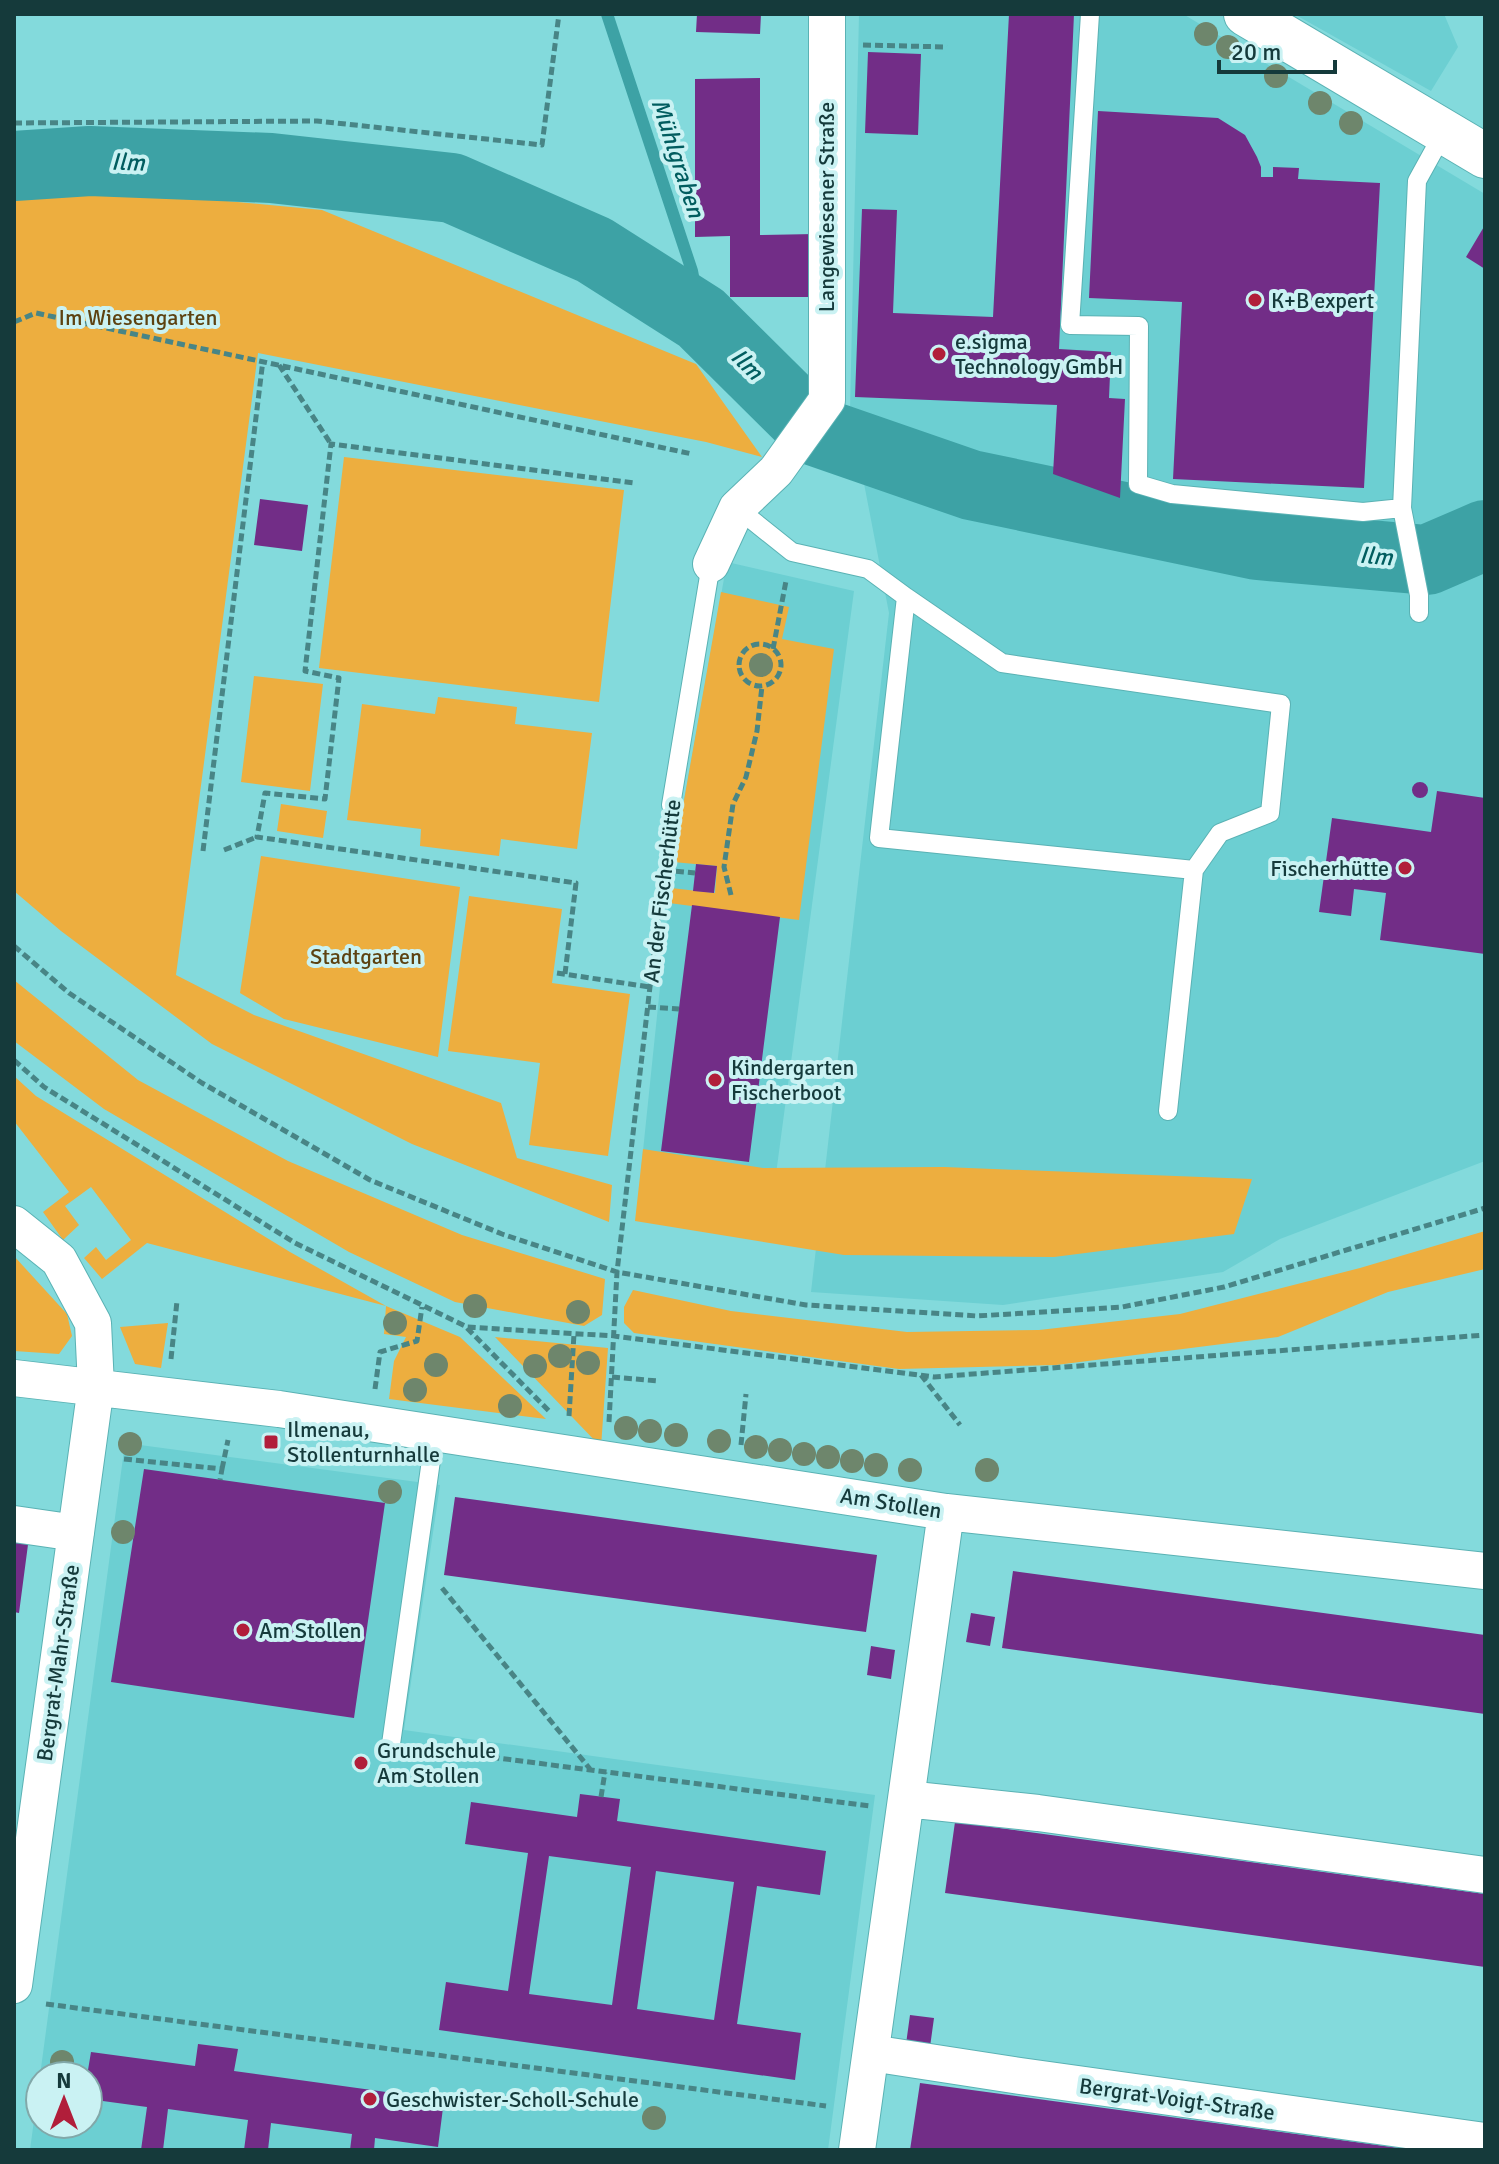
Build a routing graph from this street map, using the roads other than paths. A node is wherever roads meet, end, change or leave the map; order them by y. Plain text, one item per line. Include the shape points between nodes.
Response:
1 (1090, 14) edge
2 (1246, 14) edge
3 (827, 29) edge
4 (1444, 132) junction
5 (1485, 156) edge
6 (827, 400) joint
7 (737, 508) junction
8 (1404, 516) junction
9 (711, 564) joint
10 (906, 597) junction
11 (1419, 604) dead end
12 (671, 805) road end
13 (1194, 870) junction
14 (1168, 1111) dead end
15 (14, 1224) edge
16 (14, 1378) edge
17 (96, 1386) junction
18 (435, 1432) junction
19 (946, 1512) junction
20 (14, 1524) edge
21 (76, 1533) junction
22 (1485, 1571) edge
23 (391, 1744) road end
24 (27, 1792) edge
25 (906, 1799) junction
26 (1485, 1875) edge
27 (14, 1985) edge
28 (871, 2053) junction
29 (1485, 2141) edge
30 (857, 2150) edge

1 - 8 lane via 1070,325 1139,326 1138,484 1172,494
2 - 4 main road
3 - 6 street, Langewiesener Straße
4 - 5 main road
4 - 8 lane via 1417,181
6 - 7 street, An der Fischerhütte via 776,471
7 - 9 street, An der Fischerhütte
7 - 10 lane via 792,552 868,569
8 - 11 lane
9 - 12 lane, An der Fischerhütte
10 - 13 lane via 879,838
10 - 13 lane via 1002,663 1281,704 1270,813 1220,833
13 - 14 lane
15 - 17 street, Bergrat-Mahr-Straße via 59,1260 93,1323
16 - 17 street, Am Stollen
17 - 18 street, Am Stollen
17 - 21 street, Bergrat-Mahr-Straße
18 - 19 street, Am Stollen
18 - 23 lane
19 - 22 street, Am Stollen
19 - 25 street
20 - 21 street, Bergrat-Mahr-Straße
21 - 24 street, Bergrat-Mahr-Straße
24 - 27 street, Bergrat-Mahr-Straße
25 - 26 street
25 - 28 street
28 - 29 street, Bergrat-Voigt-Straße
28 - 30 street

